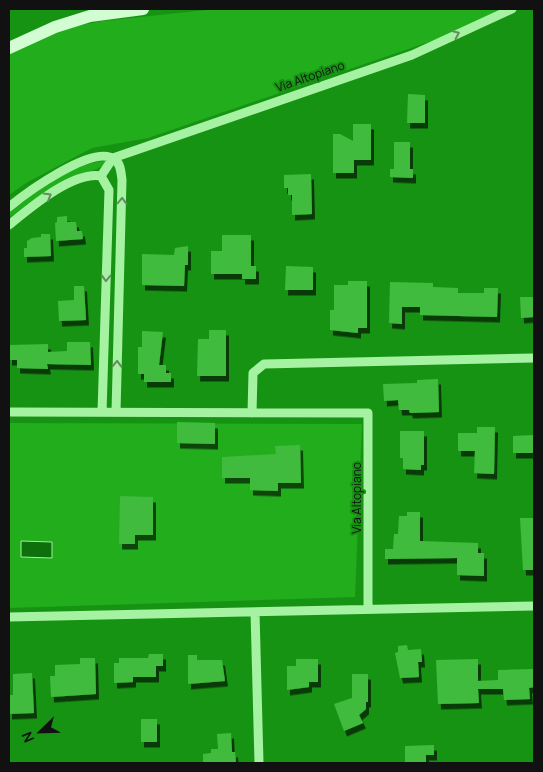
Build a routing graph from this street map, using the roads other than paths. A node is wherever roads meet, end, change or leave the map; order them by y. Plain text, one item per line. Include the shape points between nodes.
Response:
1 (143, 9) edge
2 (512, 9) edge
3 (9, 48) edge
4 (113, 158) junction
5 (102, 176) junction
6 (9, 207) edge
7 (9, 225) edge
8 (534, 358) edge
9 (9, 412) edge
10 (102, 412) junction
11 (116, 412) junction
12 (252, 413) junction
13 (534, 606) edge
14 (368, 609) junction
15 (255, 612) junction
16 (9, 617) edge
17 (259, 763) edge

1 - 3 main road via 90,16
4 -> 2 street, Via Altopiano via 412,54
4 - 5 street
4 - 6 street, Via Altopiano via 101,156 85,160 23,195
11 -> 4 street via 122,180 121,169
7 -> 5 street via 31,207 73,182 91,175
5 -> 10 street via 109,190
8 - 12 street via 264,364 253,373
9 - 10 street, Via Altopiano
10 - 11 street, Via Altopiano
11 - 12 street, Via Altopiano
12 - 14 street, Via Altopiano via 368,413
13 - 14 street
14 - 15 street
15 - 16 street
15 - 17 street

